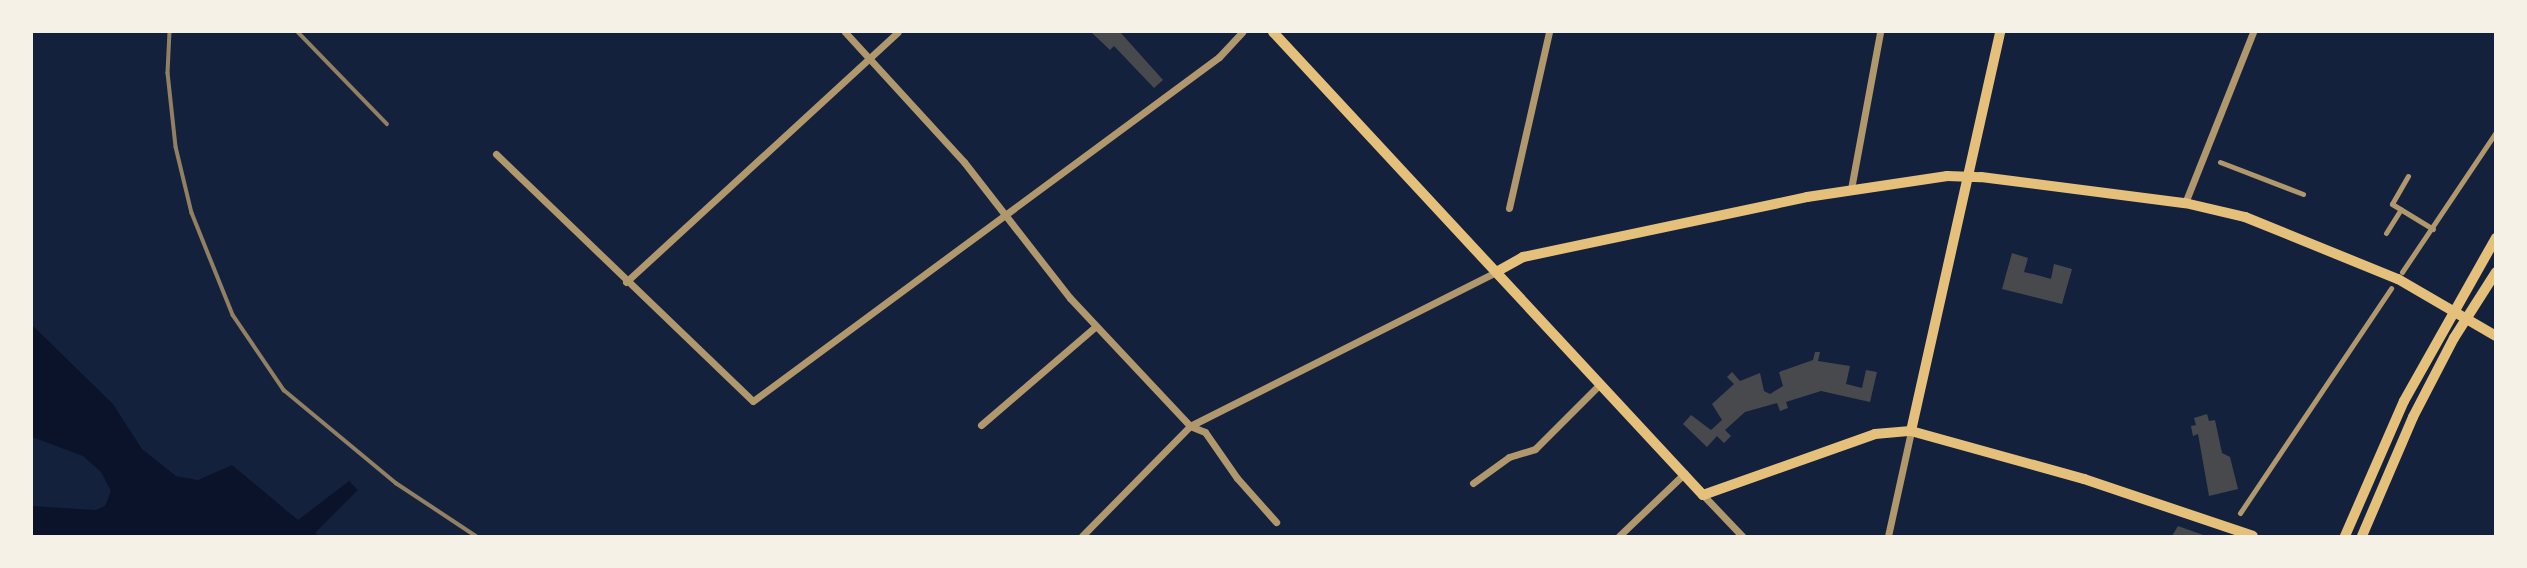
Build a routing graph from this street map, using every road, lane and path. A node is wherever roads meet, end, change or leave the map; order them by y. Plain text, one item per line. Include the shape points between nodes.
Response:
1 (845, 32) edge
2 (898, 32) edge
3 (1242, 32) edge
4 (1273, 32) edge
5 (1549, 32) edge
6 (1880, 32) edge
7 (2000, 32) edge
8 (2253, 32) edge
9 (869, 58) junction
10 (2496, 132) edge
11 (496, 153) dead end
12 (2220, 162) dead end
13 (2408, 176) dead end
14 (1969, 177) junction
15 (1850, 188) junction
16 (2303, 194) dead end
17 (2185, 203) junction
18 (1509, 208) dead end
19 (2401, 209) junction
20 (1007, 216) junction
21 (2433, 229) junction
22 (2386, 233) dead end
23 (2496, 238) edge
24 (1498, 271) junction
25 (2402, 272) dead end
26 (2496, 272) edge
27 (626, 282) junction
28 (2391, 288) dead end
29 (2452, 310) junction
30 (2466, 318) junction
31 (1095, 327) junction
32 (2496, 337) edge
33 (1601, 383) junction
34 (981, 425) dead end
35 (1190, 426) junction
36 (1911, 431) junction
37 (1685, 473) junction
38 (1473, 483) dead end
39 (1703, 495) junction
40 (2240, 513) dead end
41 (1276, 522) dead end
42 (1082, 537) edge
43 (1619, 537) edge
44 (1742, 537) edge
45 (1888, 537) edge
46 (2253, 537) edge
47 (2345, 537) edge
48 (2361, 537) edge

1 - 9 street
2 - 9 street
3 - 20 street via 1219,57
4 - 24 main road
5 - 18 street
6 - 15 street
7 - 14 main road
8 - 17 street
9 - 20 street
9 - 27 street
10 - 21 street
11 - 27 street
12 - 16 street
13 - 19 street via 2392,204
14 - 15 main road
14 - 17 main road
14 - 36 main road
15 - 24 main road via 1523,257
17 - 29 main road via 2256,221 2398,279
19 - 21 street
19 - 22 street
20 - 27 street via 752,401
20 - 31 street
21 - 25 street
23 - 29 main road
24 - 33 main road
24 - 35 street
26 - 30 main road
28 - 40 street
29 - 30 main road
29 - 47 main road via 2404,401
30 - 32 main road
30 - 48 main road via 2413,417
31 - 34 street
31 - 35 street
33 - 37 main road
33 - 38 street via 1535,449 1509,457
35 - 41 street via 1205,432
35 - 42 street
36 - 39 main road via 1875,434
36 - 45 street
36 - 46 main road via 2062,471
37 - 39 main road
37 - 43 street
39 - 44 street

